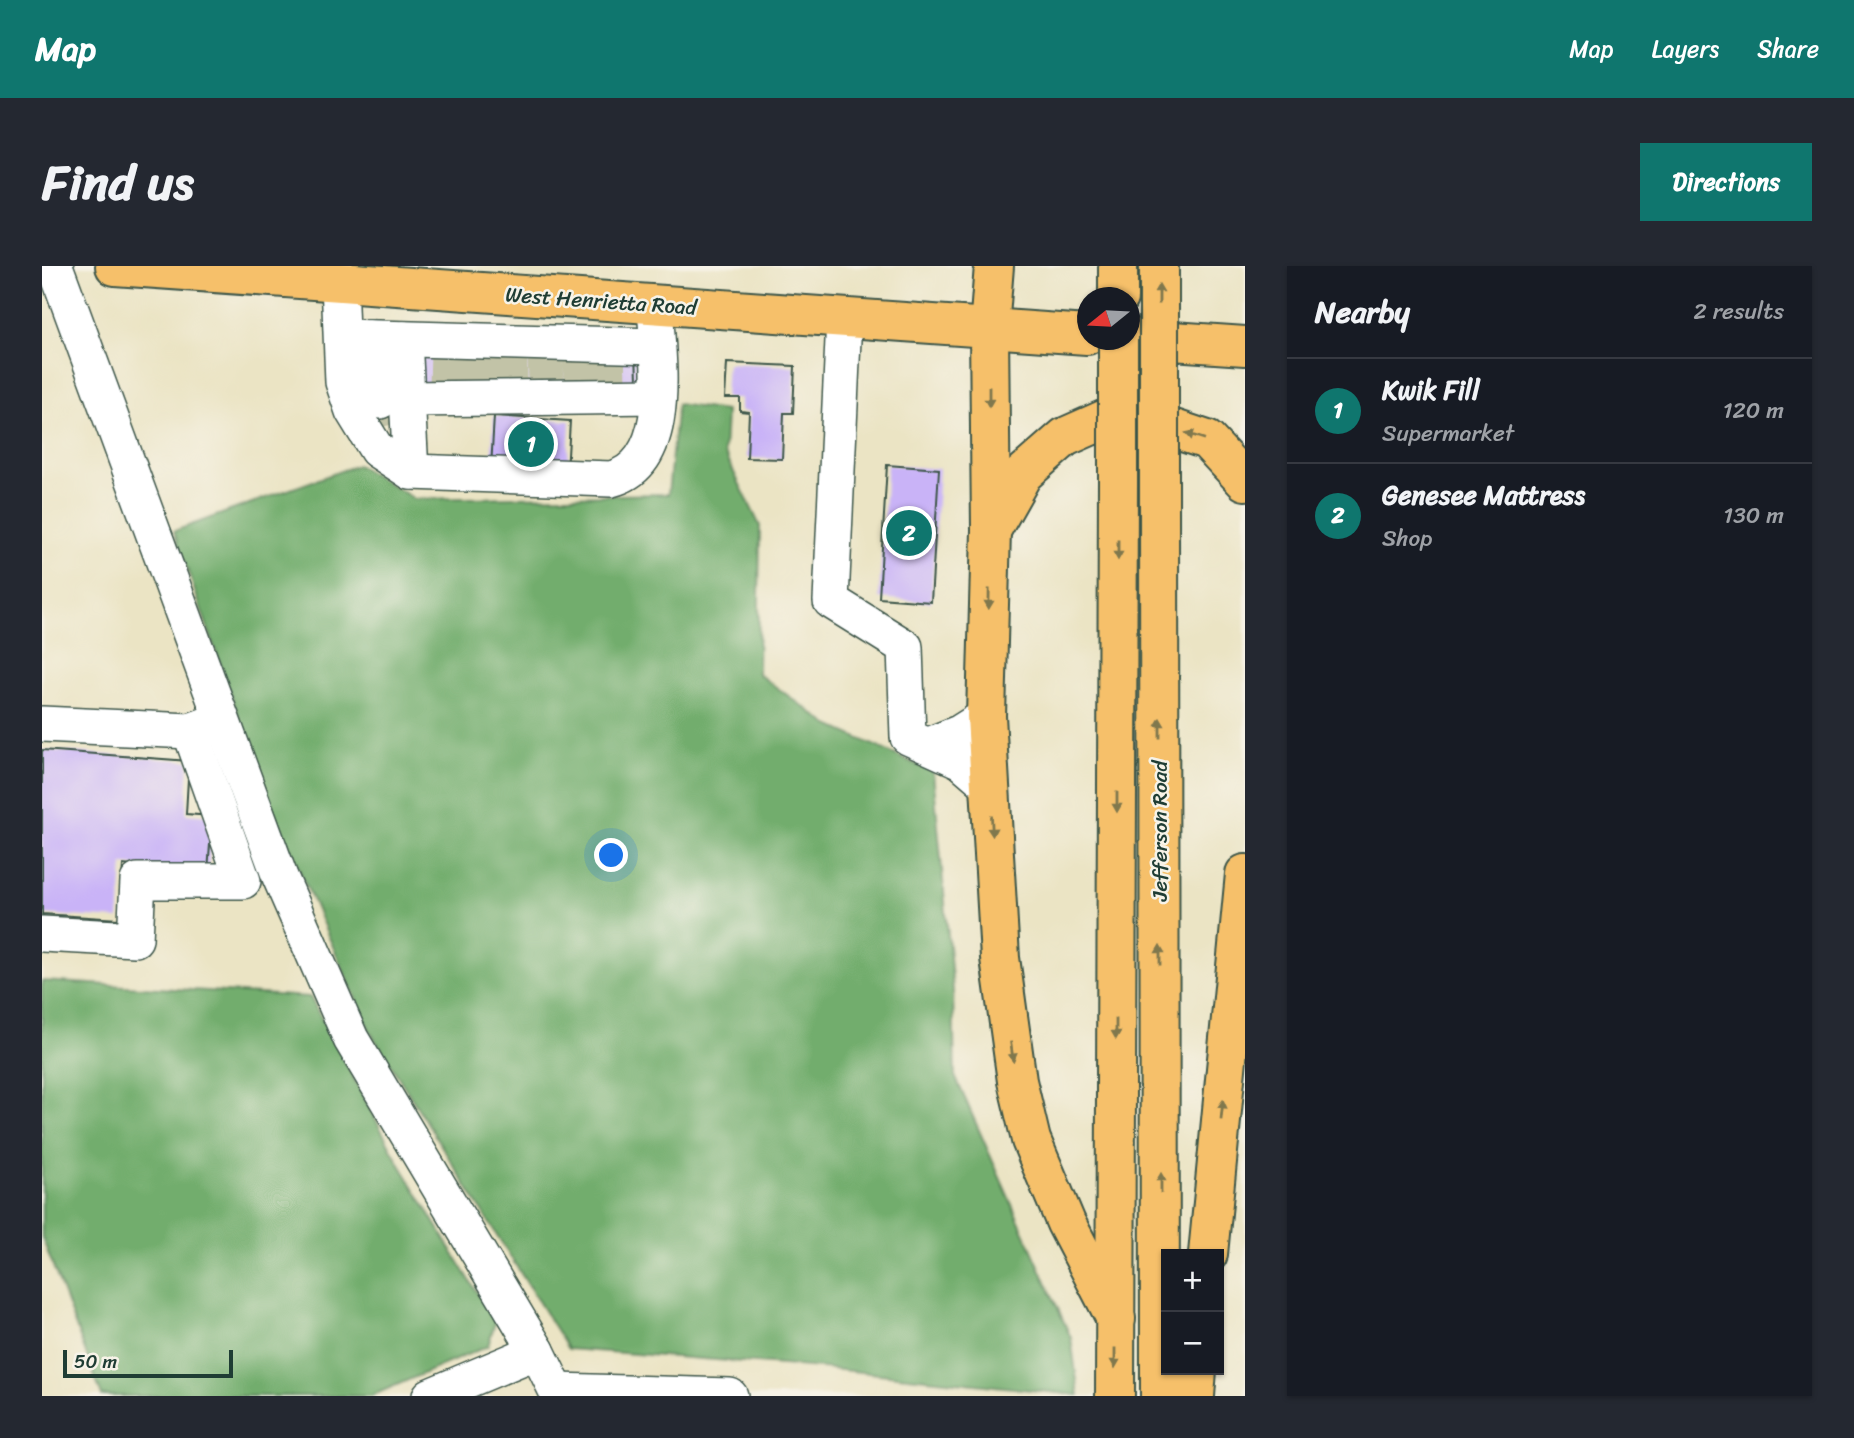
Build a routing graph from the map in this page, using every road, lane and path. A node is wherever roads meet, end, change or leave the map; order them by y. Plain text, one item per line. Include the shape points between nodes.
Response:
1 (55, 266) edge
2 (115, 266) edge
3 (994, 266) edge
4 (1118, 266) edge
5 (1160, 266) edge
6 (224, 270) edge
7 (337, 274) edge
8 (1118, 287) edge
9 (655, 304) junction
10 (844, 318) junction
11 (989, 328) junction
12 (1077, 334) edge
13 (355, 337) junction
14 (1140, 339) edge
15 (1245, 346) edge
16 (1118, 350) edge
17 (546, 369) junction
18 (613, 369) junction
19 (451, 373) junction
20 (411, 472) junction
21 (1245, 481) edge
22 (990, 530) junction
23 (986, 716) junction
24 (42, 724) edge
25 (206, 725) junction
26 (929, 745) junction
27 (990, 786) junction
28 (1245, 874) edge
29 (1243, 918) edge
30 (42, 934) edge
31 (1209, 1249) edge
32 (1116, 1319) junction
33 (537, 1351) junction
34 (1197, 1375) edge
35 (558, 1394) edge
36 (430, 1396) edge
37 (730, 1396) edge
38 (1115, 1396) edge
39 (1160, 1396) edge
40 (1195, 1396) edge

1 - 25 lane
2 - 6 main road, West Henrietta Road
3 - 11 main road
4 - 8 main road
39 -> 5 main road, Jefferson Road, bridge
6 - 7 main road, West Henrietta Road
7 - 9 main road, West Henrietta Road
7 - 13 lane
9 - 10 main road, West Henrietta Road
9 - 18 lane
10 - 11 main road, West Henrietta Road
10 - 26 lane via 831,601 905,647 908,737
11 - 12 main road, West Henrietta Road
11 -> 22 main road
13 - 19 lane
13 - 19 lane
13 - 20 lane via 343,382 353,411 377,450
14 - 15 main road
16 -> 32 main road, Jefferson Road, bridge
17 - 18 lane
17 - 18 lane
17 - 19 lane
17 - 19 lane
18 - 20 lane via 656,430 628,475 611,479
19 - 20 lane
21 -> 22 main road via 1207,440 1156,423 1108,418 1065,436 1023,474
22 -> 23 main road
23 - 26 lane
23 - 27 main road
24 - 25 lane
25 - 30 lane via 243,881 138,881 135,939
25 - 33 lane via 351,1039
26 - 27 lane via 961,761
27 -> 32 main road via 1000,958 1017,1081 1031,1140 1066,1223
28 - 29 main road
31 -> 29 main road
32 -> 38 main road, Jefferson Road
33 - 35 lane
33 - 36 lane
34 - 40 main road
35 - 37 lane

